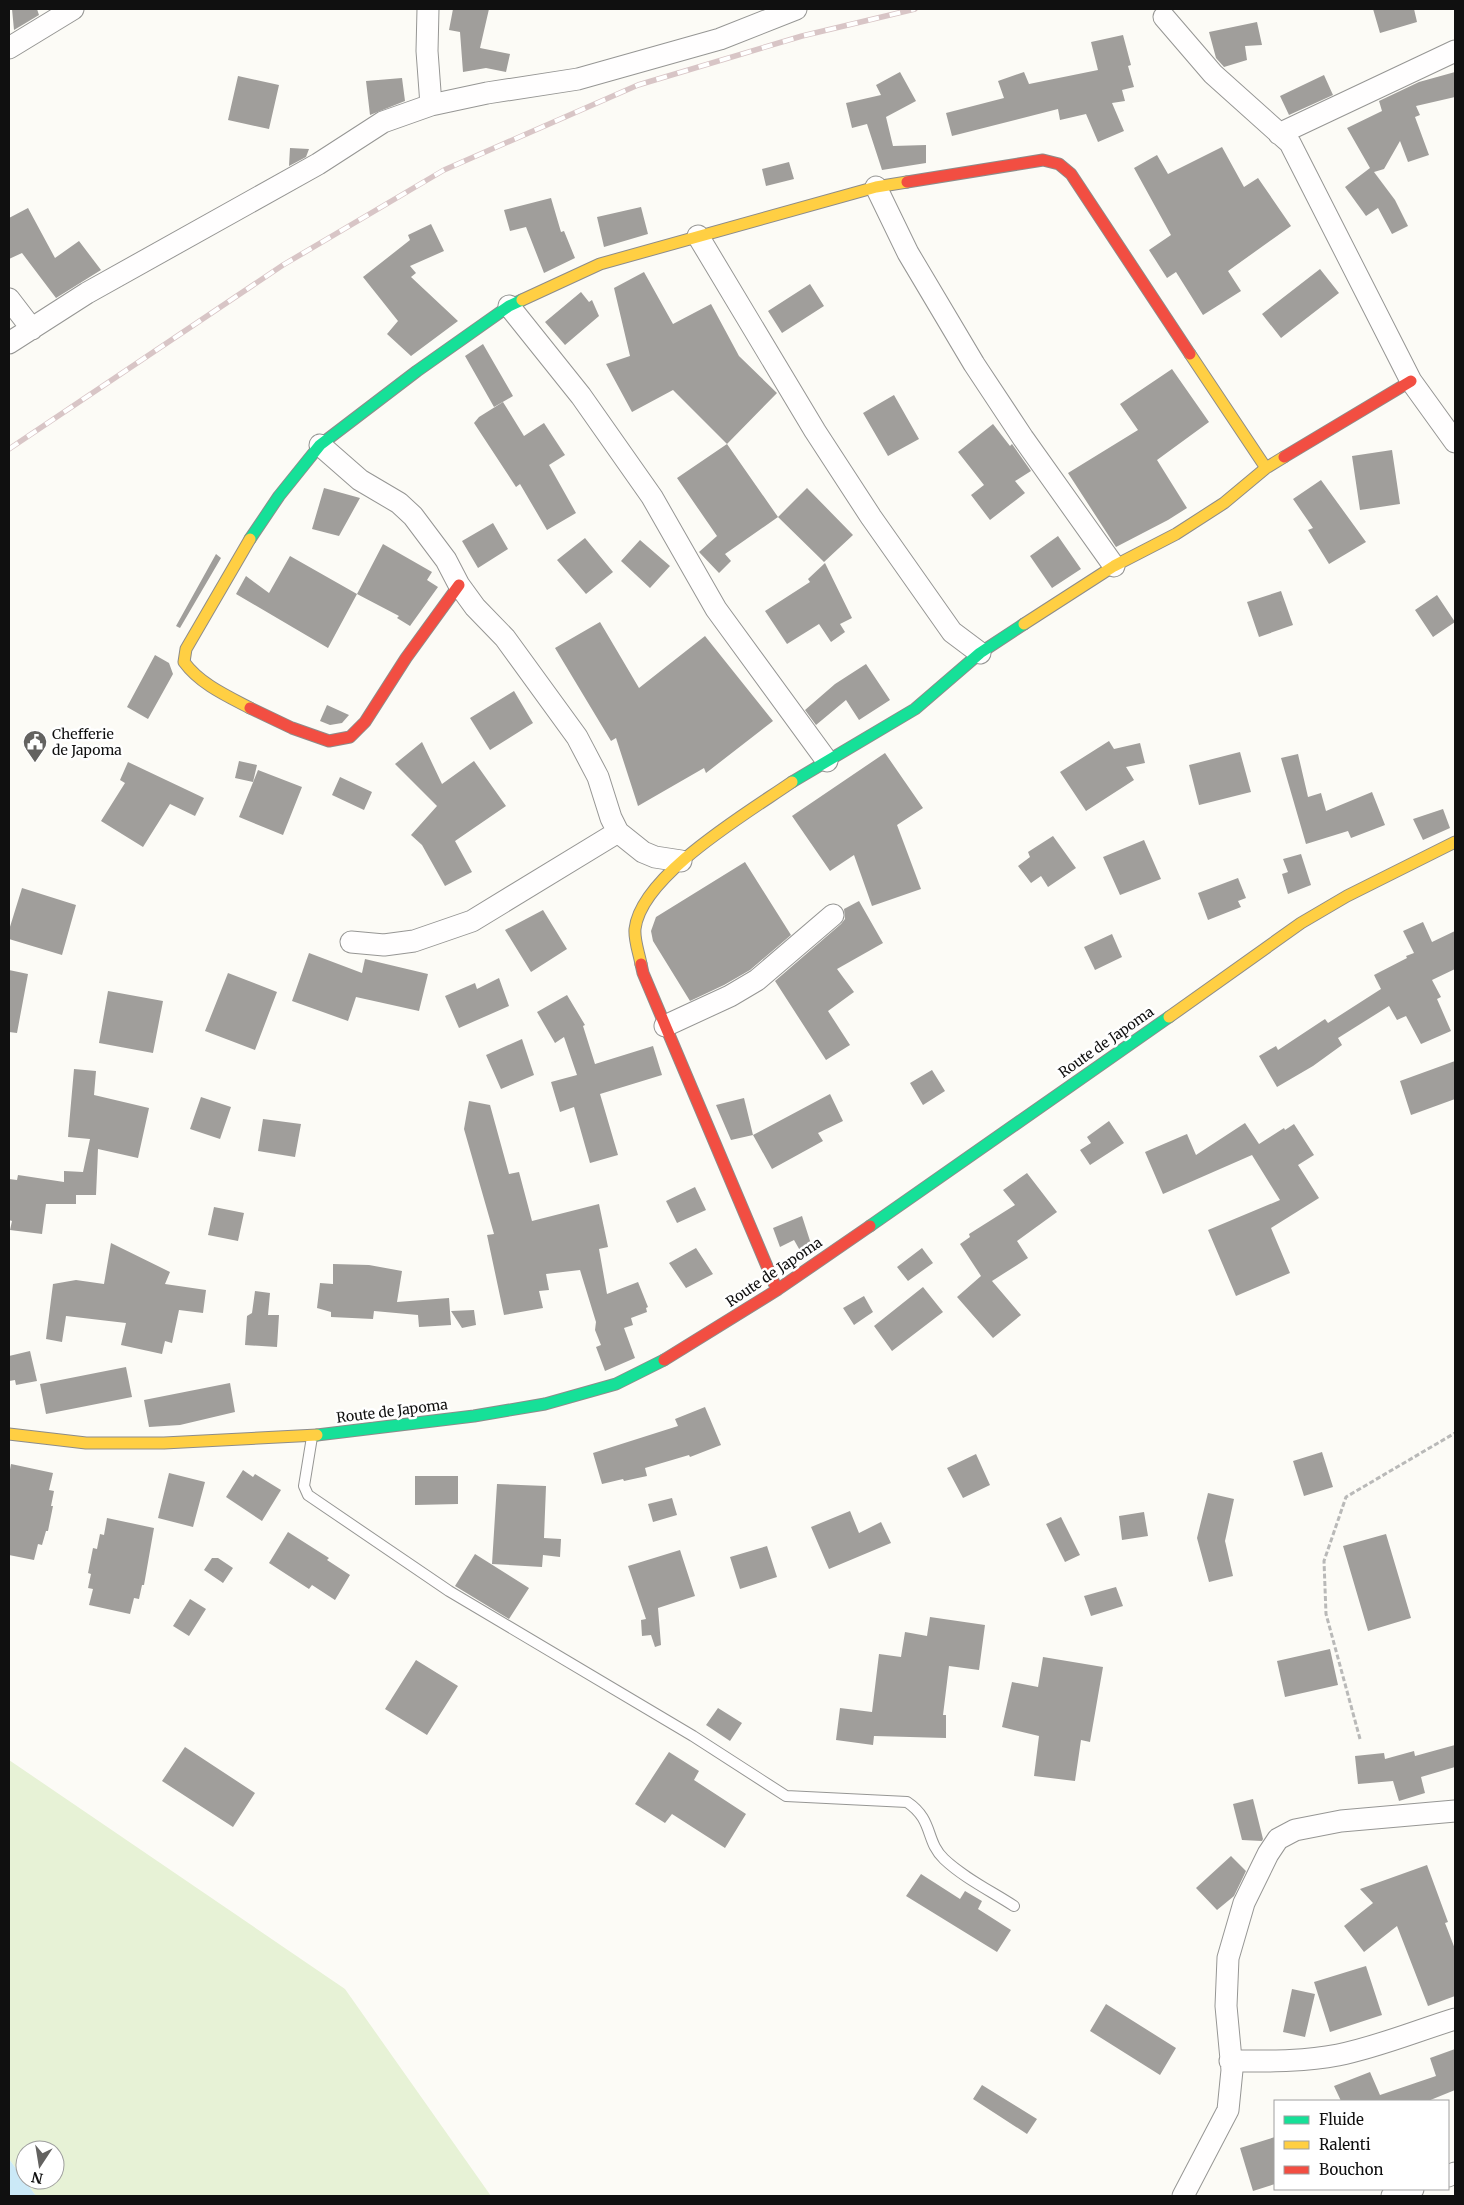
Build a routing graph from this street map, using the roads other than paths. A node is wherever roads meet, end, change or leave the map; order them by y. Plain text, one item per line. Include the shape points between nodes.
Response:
1 (72, 9) edge
2 (428, 9) edge
3 (796, 9) edge
4 (1164, 17) dead end
5 (9, 48) edge
6 (1455, 51) edge
7 (431, 105) junction
8 (1279, 134) junction
9 (876, 187) junction
10 (698, 236) junction
11 (9, 299) edge
12 (509, 306) junction
13 (32, 329) junction
14 (9, 343) edge
15 (1411, 382) junction
16 (1455, 442) edge
17 (320, 444) junction
18 (1266, 468) junction
19 (1114, 566) junction
20 (459, 585) junction
21 (980, 653) junction
22 (828, 761) junction
23 (618, 832) junction
24 (1455, 842) edge
25 (681, 861) junction
26 (833, 915) dead end
27 (350, 942) dead end
28 (665, 1026) junction
29 (776, 1290) junction
30 (9, 1434) edge
31 (312, 1436) junction
32 (1455, 1811) edge
33 (1014, 1906) dead end
34 (1455, 2019) edge
35 (1230, 2061) junction
36 (1410, 2190) edge
37 (1183, 2196) edge
38 (1392, 2196) edge

1 - 5 street
2 - 7 street
3 - 7 street via 720,39 578,79
4 - 8 street via 1213,74
6 - 8 street
7 - 13 street via 383,122 318,164 96,289
8 - 15 street via 1290,143
9 - 10 street
9 - 18 street via 1043,160 1059,164 1071,174
9 - 19 street via 908,253 974,364
10 - 12 street via 600,264
10 - 21 street via 815,431 871,517 952,632
11 - 13 street
12 - 17 street
12 - 22 street via 581,396 652,497 716,609
13 - 14 street
15 - 16 street
15 - 18 street
17 - 20 street via 360,480 399,503 413,516 446,560
17 - 20 street via 248,542 186,649 184,662 192,673 292,728 329,742 350,737 365,722
18 - 19 street via 1224,503 1176,534
19 - 21 street
20 - 23 street via 505,638 577,737 598,777
21 - 22 street via 915,708
22 - 25 street via 796,779
23 - 25 street via 649,854
23 - 27 street via 472,922 414,941 384,945
24 - 29 street, Route de Japoma via 1346,896 1300,924
25 - 28 street via 644,903 635,930 643,972
26 - 28 street via 757,980
28 - 29 street
29 - 31 street, Route de Japoma via 670,1358 616,1384 545,1404
30 - 31 street, Route de Japoma via 86,1443
31 - 33 lane via 304,1486 308,1495 352,1527 449,1591 693,1736 786,1796 908,1802 928,1825 934,1847 943,1858
32 - 35 street via 1340,1821 1295,1830 1278,1839 1244,1903 1228,1958 1226,2006
34 - 35 street via 1382,2044 1337,2055 1294,2061
35 - 37 street via 1228,2110
36 - 38 street

